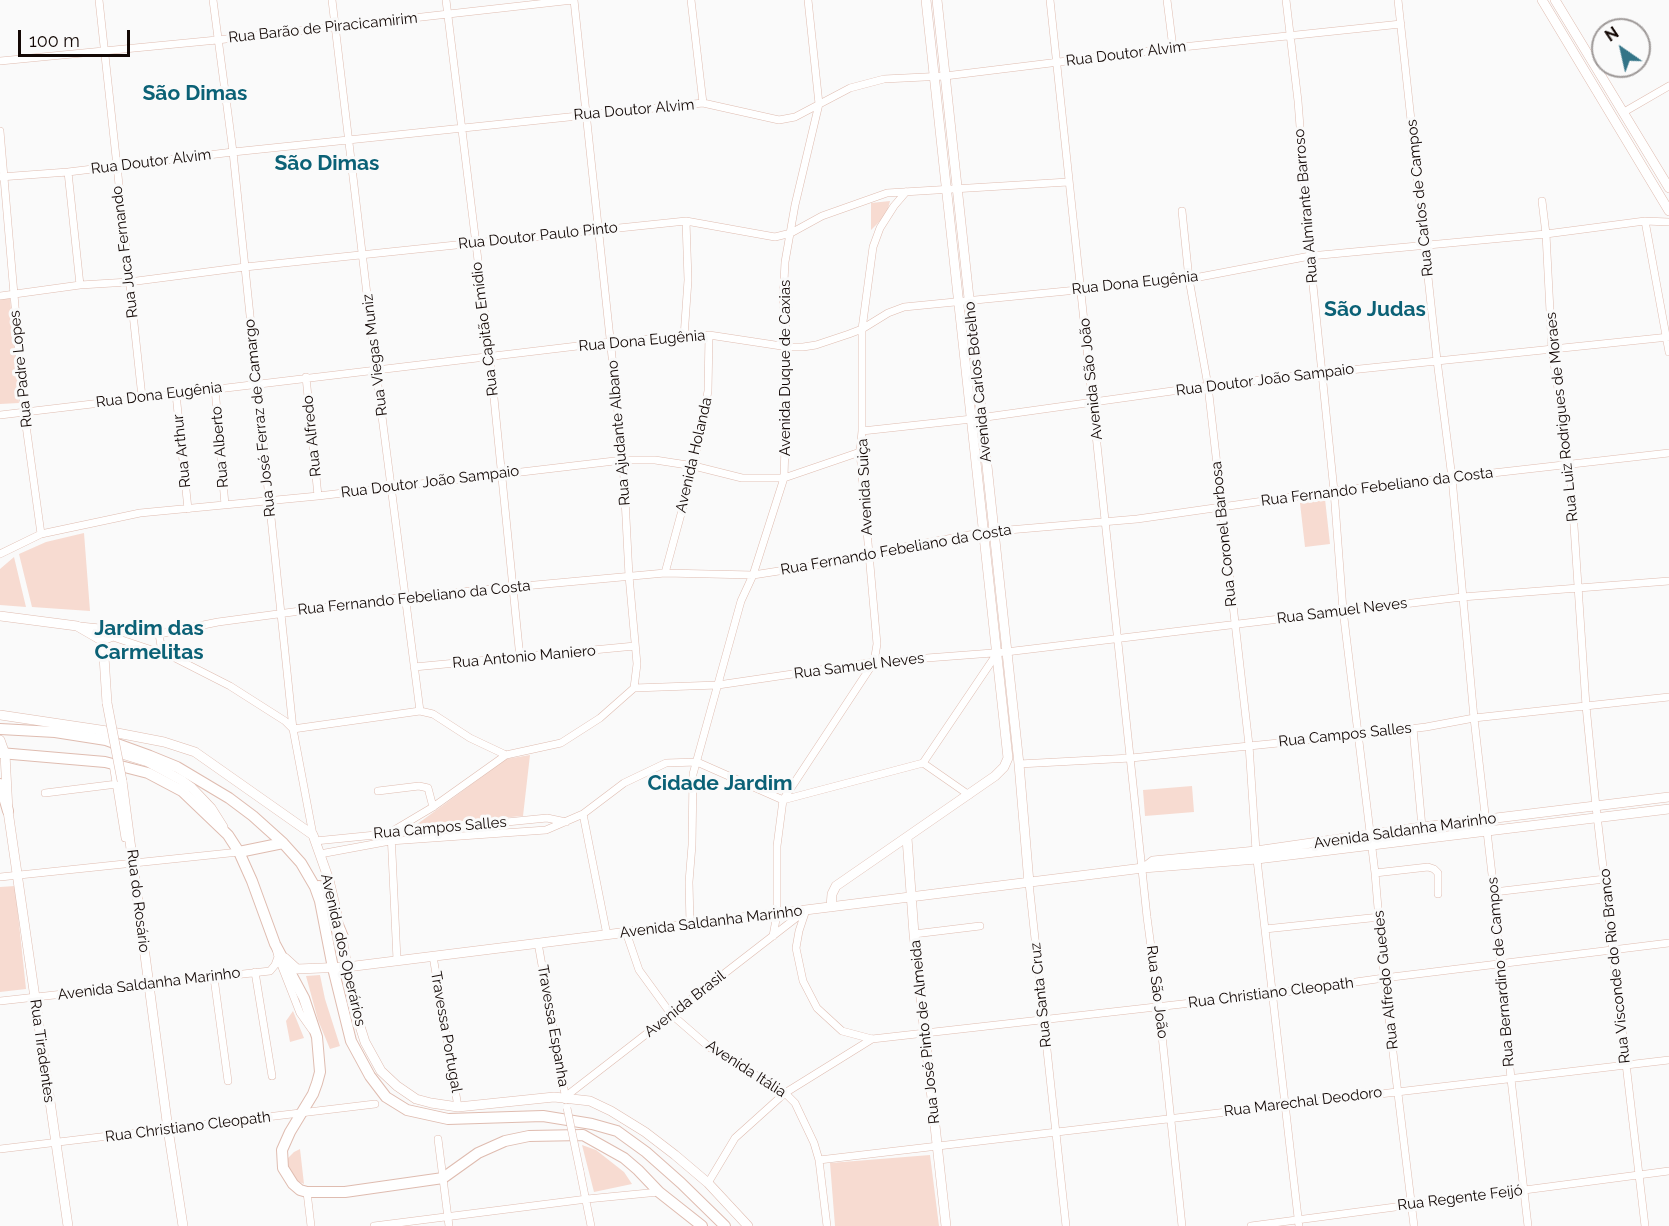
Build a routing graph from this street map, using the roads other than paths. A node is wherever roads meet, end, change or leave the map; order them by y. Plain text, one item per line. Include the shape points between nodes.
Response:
1 (99, 0) edge
2 (213, 0) edge
3 (332, 0) edge
4 (446, 0) edge
5 (574, 0) edge
6 (691, 0) edge
7 (808, 0) edge
8 (926, 0) edge
9 (937, 0) edge
10 (1050, 0) edge
11 (1167, 0) edge
12 (1286, 0) edge
13 (1398, 0) edge
14 (1542, 0) edge
15 (1559, 1) edge
16 (447, 14) junction
17 (1401, 24) junction
18 (335, 27) junction
19 (1291, 35) junction
20 (217, 40) junction
21 (1173, 48) junction
22 (104, 50) junction
23 (0, 61) edge
24 (1057, 63) junction
25 (934, 76) junction
26 (945, 76) junction
27 (1669, 86) edge
28 (703, 103) junction
29 (819, 104) junction
30 (1624, 112) junction
31 (588, 113) junction
32 (461, 128) junction
33 (0, 131) edge
34 (350, 140) junction
35 (232, 152) junction
36 (116, 166) junction
37 (68, 172) junction
38 (2, 177) edge
39 (1068, 182) junction
40 (1669, 188) edge
41 (952, 190) junction
42 (906, 192) junction
43 (1542, 201) dead end
44 (1182, 211) dead end
45 (1669, 211) edge
46 (686, 221) junction
47 (1645, 221) junction
48 (1669, 222) edge
49 (600, 229) junction
50 (790, 233) junction
51 (1546, 234) junction
52 (475, 243) junction
53 (1425, 244) junction
54 (363, 256) junction
55 (1310, 256) junction
56 (245, 267) junction
57 (1189, 279) junction
58 (129, 282) junction
59 (80, 285) junction
60 (1082, 289) junction
61 (13, 295) junction
62 (0, 296) edge
63 (965, 302) junction
64 (862, 329) junction
65 (709, 334) junction
66 (684, 337) junction
67 (1668, 337) edge
68 (611, 342) junction
69 (788, 347) junction
70 (1552, 350) junction
71 (1669, 352) edge
72 (490, 358) junction
73 (1437, 360) junction
74 (376, 370) junction
75 (1321, 373) junction
76 (306, 377) junction
77 (258, 384) junction
78 (1208, 386) junction
79 (215, 388) junction
80 (176, 394) junction
81 (142, 397) junction
82 (1093, 404) junction
83 (24, 411) junction
84 (0, 415) edge
85 (977, 419) junction
86 (862, 431) junction
87 (860, 452) junction
88 (1669, 453) edge
89 (623, 460) junction
90 (694, 466) junction
91 (1570, 466) junction
92 (501, 473) junction
93 (784, 478) junction
94 (1452, 478) junction
95 (392, 487) junction
96 (1334, 491) junction
97 (318, 495) junction
98 (268, 501) junction
99 (225, 505) junction
100 (1221, 507) junction
101 (188, 509) junction
102 (1106, 522) junction
103 (990, 531) junction
104 (41, 534) junction
105 (0, 554) edge
106 (869, 557) junction
107 (665, 573) junction
108 (753, 575) junction
109 (629, 576) junction
110 (1669, 581) edge
111 (511, 588) junction
112 (1579, 589) junction
113 (405, 597) junction
114 (1462, 597) junction
115 (1343, 610) junction
116 (280, 613) junction
117 (0, 616) edge
118 (1233, 625) junction
119 (77, 626) junction
120 (159, 634) junction
121 (1119, 639) junction
122 (103, 641) junction
123 (635, 646) junction
124 (1002, 652) junction
125 (173, 657) junction
126 (520, 658) junction
127 (874, 662) junction
128 (414, 667) junction
129 (718, 685) junction
130 (634, 688) junction
131 (1669, 697) edge
132 (1586, 706) junction
133 (420, 711) junction
134 (0, 715) edge
135 (1474, 718) junction
136 (82, 728) junction
137 (1413, 728) junction
138 (0, 729) edge
139 (293, 729) junction
140 (55, 732) junction
141 (1359, 734) junction
142 (0, 740) edge
143 (1249, 745) junction
144 (115, 746) junction
145 (1008, 748) junction
146 (3, 754) edge
147 (506, 755) junction
148 (1131, 758) junction
149 (697, 762) junction
150 (923, 763) junction
151 (113, 764) junction
152 (1019, 764) junction
153 (1002, 770) junction
154 (1019, 775) junction
155 (120, 783) junction
156 (0, 784) edge
157 (378, 791) dead end
158 (45, 793) dead end
159 (969, 795) junction
160 (1669, 797) edge
161 (783, 800) junction
162 (433, 807) junction
163 (1596, 807) junction
164 (1669, 809) edge
165 (8, 811) junction
166 (583, 814) junction
167 (1598, 819) junction
168 (1485, 820) junction
169 (566, 822) junction
170 (456, 826) junction
171 (1422, 827) junction
172 (1486, 831) junction
173 (391, 832) junction
174 (228, 835) junction
175 (458, 835) junction
176 (907, 837) junction
177 (125, 838) dead end
178 (314, 838) junction
179 (390, 841) junction
180 (1371, 841) junction
181 (283, 843) junction
182 (239, 852) junction
183 (320, 854) junction
184 (1257, 855) junction
185 (134, 862) junction
186 (301, 863) junction
187 (1143, 868) junction
188 (1375, 873) junction
189 (17, 876) junction
190 (0, 877) edge
191 (1605, 879) junction
192 (1029, 883) junction
193 (1494, 892) junction
194 (1438, 894) dead end
195 (911, 897) junction
196 (831, 907) junction
197 (806, 910) junction
198 (777, 914) junction
199 (1380, 917) junction
200 (690, 924) junction
201 (980, 926) dead end
202 (1265, 928) junction
203 (626, 932) junction
204 (607, 934) junction
205 (914, 934) junction
206 (773, 936) junction
207 (342, 937) junction
208 (538, 943) junction
209 (1669, 943) edge
210 (1612, 951) junction
211 (280, 956) junction
212 (433, 956) junction
213 (397, 960) junction
214 (1500, 964) junction
215 (347, 967) junction
216 (333, 968) junction
217 (255, 972) junction
218 (214, 978) junction
219 (1384, 978) junction
220 (149, 985) junction
221 (1271, 994) junction
222 (34, 998) junction
223 (0, 1001) edge
224 (1160, 1006) junction
225 (671, 1014) junction
226 (1043, 1019) junction
227 (925, 1033) junction
228 (872, 1039) junction
229 (1669, 1060) edge
230 (1625, 1066) junction
231 (272, 1076) dead end
232 (1511, 1079) junction
233 (228, 1081) dead end
234 (1399, 1091) junction
235 (785, 1093) junction
236 (565, 1097) junction
237 (375, 1104) dead end
238 (1286, 1104) junction
239 (458, 1107) junction
240 (303, 1114) junction
241 (1171, 1119) junction
242 (168, 1129) junction
243 (1055, 1131) junction
244 (438, 1139) dead end
245 (56, 1142) junction
246 (938, 1146) junction
247 (0, 1149) edge
248 (819, 1160) junction
249 (1669, 1171) edge
250 (1639, 1175) junction
251 (443, 1178) junction
252 (708, 1183) junction
253 (1524, 1191) junction
254 (307, 1192) junction
255 (659, 1192) junction
256 (587, 1198) junction
257 (1413, 1204) junction
258 (448, 1216) junction
259 (1298, 1222) edge
260 (68, 1226) edge
261 (183, 1226) edge
262 (311, 1226) edge
263 (374, 1226) edge
264 (449, 1226) edge
265 (591, 1226) edge
266 (702, 1226) edge
267 (725, 1226) edge
268 (748, 1226) edge
269 (826, 1226) edge
270 (946, 1226) edge
271 (1066, 1226) edge
272 (1182, 1226) edge
273 (1251, 1226) edge
274 (1414, 1226) edge
275 (1528, 1226) edge
276 (1645, 1226) edge

1 - 22 street, Rua Juca Fernando
2 - 20 street, Rua José Ferraz de Camargo
3 - 18 street, Rua Viegas Muniz
4 - 16 street, Rua Capitão Emídio
5 - 16 street, Rua Barão de Piracicamirim
5 - 31 street, Rua Ajudante Albano
6 - 28 street
7 - 29 street, Avenida Duque de Caxias
8 - 25 main road, Avenida Carlos Botelho
9 - 26 main road, Avenida Carlos Botelho
10 - 24 street, Avenida São João
11 - 21 street
12 - 19 street, Rua Almirante Barroso
13 - 17 street, Rua Carlos de Campos
14 - 45 main road
15 - 30 main road
16 - 18 street, Rua Barão de Piracicamirim
16 - 32 street, Rua Capitão Emídio
17 - 19 street, Rua Doutor Alvim
17 - 53 street, Rua Carlos de Campos
18 - 20 street, Rua Barão de Piracicamirim
18 - 34 street, Rua Viegas Muniz
19 - 21 street, Rua Doutor Alvim
19 - 55 street, Rua Almirante Barroso
20 - 22 street, Rua Barão de Piracicamirim
20 - 35 street, Rua José Ferraz de Camargo
21 - 24 street, Rua Doutor Alvim
22 - 23 street, Rua Barão de Piracicamirim
22 - 36 street, Rua Juca Fernando
24 - 26 street, Rua Doutor Alvim
24 - 39 street, Avenida São João
25 - 26 street, Rua Doutor Alvim
25 - 29 street, Rua Doutor Alvim via 884,79 850,88
25 - 41 main road, Avenida Carlos Botelho
26 - 41 main road, Avenida Carlos Botelho
27 - 30 street
28 - 29 street, Rua Doutor Alvim via 779,120 795,117
28 - 31 street, Rua Doutor Alvim
29 - 50 street, Avenida Duque de Caxias
30 - 40 main road
31 - 32 street, Rua Doutor Alvim
31 - 49 street, Rua Ajudante Albano
32 - 34 street, Rua Doutor Alvim
32 - 52 street, Rua Capitão Emídio
33 - 38 street, Rua Padre Lopes
34 - 35 street, Rua Doutor Alvim
34 - 54 street, Rua Viegas Muniz
35 - 36 street, Rua Doutor Alvim
35 - 56 street, Rua José Ferraz de Camargo
36 - 37 street, Rua Doutor Alvim
36 - 58 street, Rua Juca Fernando
37 - 38 street, Rua Doutor Alvim
37 - 59 street
38 - 61 street, Rua Padre Lopes
39 - 41 street, Rua Doutor Paulo Pinto
39 - 60 street, Avenida São João
41 - 42 street, Rua Doutor Paulo Pinto
41 - 63 main road, Avenida Carlos Botelho
42 - 50 street, Rua Doutor Paulo Pinto via 858,202
42 - 64 street, Avenida Suiça via 880,228 873,247
43 - 51 street, Rua Luiz Rodrigues de Moraes
44 - 57 street, Rua Coronel Barbosa
46 - 49 street, Rua Doutor Paulo Pinto
46 - 50 street, Rua Doutor Paulo Pinto via 775,237
46 - 66 street via 688,280
47 - 48 street, Rua Dona Eugênia
47 - 51 street, Rua Dona Eugênia
47 - 67 street
49 - 52 street, Rua Doutor Paulo Pinto
49 - 68 street, Rua Ajudante Albano
50 - 69 street, Avenida Duque de Caxias via 783,301
51 - 53 street, Rua Dona Eugênia
51 - 70 street, Rua Luiz Rodrigues de Moraes
52 - 54 street, Rua Doutor Paulo Pinto
52 - 72 street, Rua Capitão Emídio
53 - 55 street, Rua Dona Eugênia
53 - 73 street, Rua Carlos de Campos
54 - 56 street, Rua Doutor Paulo Pinto
54 - 74 street, Rua Viegas Muniz
55 - 57 street, Rua Dona Eugênia
55 - 75 street, Rua Almirante Barroso
56 - 58 street, Rua Doutor Paulo Pinto
56 - 77 street, Rua José Ferraz de Camargo
57 - 60 street, Rua Dona Eugênia
57 - 78 street, Rua Coronel Barbosa
58 - 59 street, Rua Doutor Paulo Pinto
58 - 81 street, Rua Juca Fernando
59 - 61 street, Rua Doutor Paulo Pinto
60 - 63 street, Rua Dona Eugênia
60 - 82 street, Avenida São João
61 - 62 street, Rua Doutor Paulo Pinto
61 - 83 street, Rua Padre Lopes
63 - 64 street, Rua Dona Eugênia via 896,309
63 - 85 main road, Avenida Carlos Botelho
64 - 69 street, Rua Dona Eugênia via 816,345
64 - 86 street, Avenida Suiça
65 - 66 street, Rua Dona Eugênia
65 - 69 street, Rua Dona Eugênia
65 - 90 street, Avenida Holanda via 708,391
66 - 68 street, Rua Dona Eugênia
67 - 70 street, Rua Doutor João Sampaio
67 - 71 street
68 - 72 street, Rua Dona Eugênia
68 - 89 street, Rua Ajudante Albano
69 - 93 street, Avenida Duque de Caxias
70 - 73 street, Rua Doutor João Sampaio
70 - 91 street, Rua Luiz Rodrigues de Moraes
72 - 74 street, Rua Dona Eugênia
72 - 92 street, Rua Capitão Emídio
73 - 75 street, Rua Doutor João Sampaio
73 - 94 street, Rua Carlos de Campos
74 - 76 street, Rua Dona Eugênia
74 - 95 street, Rua Viegas Muniz
75 - 78 street, Rua Doutor João Sampaio
75 - 96 street, Rua Almirante Barroso
76 - 77 street, Rua Dona Eugênia
76 - 97 street, Rua Alfredo
77 - 79 street, Rua Dona Eugênia
77 - 98 street, Rua José Ferraz de Camargo
78 - 82 street, Rua Doutor João Sampaio
78 - 100 street, Rua Coronel Barbosa
79 - 80 street, Rua Dona Eugênia
79 - 99 street, Rua Alberto
80 - 81 street, Rua Dona Eugênia
80 - 101 street, Rua Arthur
81 - 83 street, Rua Dona Eugênia
82 - 85 street, Rua Doutor João Sampaio
82 - 102 street, Avenida São João
83 - 84 street, Rua Dona Eugênia
83 - 104 street, Rua Padre Lopes
85 - 86 street, Rua Doutor João Sampaio
85 - 103 main road, Avenida Carlos Botelho
86 - 87 street, Avenida Suiça
87 - 93 street, Rua Doutor João Sampaio
87 - 106 street, Avenida Suiça
88 - 91 street, Rua Fernando Febeliano da Costa
89 - 90 street, Rua Doutor João Sampaio
89 - 92 street, Rua Doutor João Sampaio
89 - 109 street, Rua Ajudante Albano
90 - 93 street, Rua Doutor João Sampaio via 742,478
90 - 107 street, Avenida Holanda
91 - 94 street, Rua Fernando Febeliano da Costa
91 - 112 street, Rua Luiz Rodrigues de Moraes
92 - 95 street, Rua Doutor João Sampaio
92 - 111 street, Rua Capitão Emídio
93 - 108 street, Avenida Duque de Caxias
94 - 96 street, Rua Fernando Febeliano da Costa
94 - 114 street, Rua Carlos de Campos
95 - 97 street, Rua Doutor João Sampaio
95 - 113 street, Rua Viegas Muniz
96 - 100 street, Rua Fernando Febeliano da Costa
96 - 115 street, Rua Almirante Barroso
97 - 98 street, Rua Doutor João Sampaio
98 - 99 street, Rua Doutor João Sampaio
98 - 116 street, Rua José Ferraz de Camargo
99 - 101 street, Rua Doutor João Sampaio
100 - 102 street, Rua Fernando Febeliano da Costa
100 - 118 street, Rua Coronel Barbosa
101 - 104 street, Rua Doutor João Sampaio via 140,513
102 - 103 street, Rua Fernando Febeliano da Costa
102 - 121 street, Avenida São João
103 - 106 street, Rua Fernando Febeliano da Costa
103 - 124 main road, Avenida Carlos Botelho
104 - 105 street, Rua Doutor João Sampaio
106 - 108 street, Rua Fernando Febeliano da Costa
106 - 127 street, Avenida Suiça via 877,644
107 - 108 street, Rua Fernando Febeliano da Costa
107 - 109 street, Rua Fernando Febeliano da Costa
108 - 129 street, Avenida Duque de Caxias via 741,601
109 - 111 street, Rua Fernando Febeliano da Costa
109 - 123 street, Rua Ajudante Albano
110 - 112 street, Rua Samuel Neves
111 - 113 street, Rua Fernando Febeliano da Costa
111 - 126 street, Rua Capitão Emídio
112 - 114 street, Rua Samuel Neves
112 - 132 street, Rua Luiz Rodrigues de Moraes
113 - 116 street, Rua Fernando Febeliano da Costa
113 - 128 street, Rua Viegas Muniz
114 - 115 street, Rua Samuel Neves
114 - 135 street, Rua Carlos de Campos
115 - 118 street, Rua Samuel Neves
115 - 141 street, Rua Almirante Barroso
116 - 120 street, Rua Fernando Febeliano da Costa
116 - 139 street, Rua José Ferraz de Camargo
117 - 119 main road
118 - 121 street, Rua Samuel Neves
118 - 143 street, Rua Coronel Barbosa
119 - 120 street
119 - 122 main road
120 - 125 street via 161,646
121 - 124 street, Rua Samuel Neves
121 - 148 street, Avenida São João
122 - 125 street via 113,637
122 - 144 main road, Rua do Rosário, bridge via 107,703
123 - 126 street, Rua Antonio Maniero
123 - 130 street, Rua Ajudante Albano
124 - 127 street, Rua Samuel Neves
124 - 145 main road, Avenida Carlos Botelho
124 - 150 street
124 - 152 main road, Avenida Carlos Botelho
125 - 139 street via 230,686
126 - 128 street, Rua Antonio Maniero
127 - 129 street, Rua Samuel Neves
127 - 161 street, Avenida Suiça
128 - 133 street, Rua Viegas Muniz
129 - 130 street, Rua Samuel Neves
129 - 149 street, Avenida Duque de Caxias
130 - 147 street via 600,718 561,743
131 - 132 street, Rua Campos Salles
132 - 135 street, Rua Campos Salles
132 - 163 street, Rua Visconde do Rio Branco
133 - 139 street
133 - 147 street via 433,714
134 - 136 main road
135 - 137 street, Rua Campos Salles
135 - 168 street, Rua Bernardino de Campos
136 - 140 main road
136 - 178 main road via 164,742 195,753
137 - 141 street, Rua Campos Salles
137 - 171 street
138 - 140 main road
139 - 178 street, Rua José Ferraz de Camargo
140 - 181 main road via 106,740 177,767 228,798
141 - 143 street, Rua Campos Salles
141 - 180 street, Rua Alfredo Guedes
142 - 146 main road, Rua Tiradentes
143 - 148 street, Rua Campos Salles
143 - 184 street, Rua Coronel Barbosa
144 - 155 main road, Rua do Rosário, bridge
144 - 174 main road via 125,755 148,762 192,788
145 - 152 main road
145 - 153 main road
146 - 151 main road
146 - 165 main road, Rua Tiradentes
147 - 162 street
148 - 152 street, Rua Campos Salles
148 - 187 street, Rua São João
149 - 161 street, Rua Campos Salles
149 - 166 street, Rua Campos Salles via 666,763 645,772
149 - 200 street, Avenida Duque de Caxias via 693,774
150 - 159 street
150 - 161 street
151 - 155 street
151 - 174 main road via 148,773 182,790
152 - 154 main road, Rua Santa Cruz
153 - 154 main road via 1010,769
153 - 159 main road
154 - 192 main road, Rua Santa Cruz
155 - 158 street
155 - 177 street
155 - 185 main road, Rua do Rosário
156 - 165 main road
157 - 162 street via 428,788
159 - 176 main road
160 - 163 main road, Avenida Saldanha Marinho
161 - 198 street via 777,846
162 - 173 street
163 - 167 street, Rua Visconde do Rio Branco
163 - 168 main road, Avenida Saldanha Marinho
164 - 167 main road, Avenida Saldanha Marinho
165 - 189 main road, Rua Tiradentes
166 - 169 street, Rua Campos Salles
166 - 204 street
167 - 172 main road, Avenida Saldanha Marinho
167 - 191 street, Rua Visconde do Rio Branco
168 - 171 main road, Avenida Saldanha Marinho
168 - 172 street, Rua Bernardino de Campos
169 - 170 street, Rua Campos Salles via 547,818
169 - 175 street, Rua Campos Salles via 546,830
170 - 173 street, Rua Campos Salles
170 - 175 street
171 - 180 main road, Avenida Saldanha Marinho
172 - 180 main road, Avenida Saldanha Marinho
172 - 193 street, Rua Bernardino de Campos
173 - 178 street, Rua Campos Salles
173 - 179 street
174 - 182 main road
175 - 179 street, Rua Campos Salles
176 - 195 main road, Rua José Pinto de Almeida
176 - 196 main road via 836,886
178 - 183 main road, Avenida dos Operários
179 - 183 street, Rua Campos Salles
179 - 213 street
180 - 184 main road, Avenida Saldanha Marinho
180 - 188 street, Rua Alfredo Guedes
181 - 182 main road
181 - 186 main road
182 - 185 street
182 - 211 main road
183 - 207 main road, Avenida dos Operários
184 - 187 main road, Avenida Saldanha Marinho
184 - 202 street, Rua Coronel Barbosa
185 - 189 street
185 - 220 main road, Rua do Rosário
186 - 207 main road via 325,894
186 - 216 main road via 320,901
187 - 192 main road, Avenida Saldanha Marinho
187 - 224 street, Rua São João
188 - 194 street via 1428,867 1438,873
188 - 199 street, Rua Alfredo Guedes
189 - 190 street
189 - 222 main road, Rua Tiradentes
191 - 193 street
191 - 210 street, Rua Visconde do Rio Branco
192 - 195 main road, Avenida Saldanha Marinho
192 - 226 street, Rua Santa Cruz
193 - 214 street, Rua Bernardino de Campos
195 - 196 main road, Avenida Saldanha Marinho
195 - 205 main road, Rua José Pinto de Almeida
196 - 197 main road, Avenida Saldanha Marinho
197 - 198 main road, Avenida Saldanha Marinho
197 - 206 street, Avenida Brasil
197 - 228 street via 796,948 802,981 817,1008 842,1031
198 - 200 main road, Avenida Saldanha Marinho
198 - 206 street
199 - 202 street
199 - 219 street, Rua Alfredo Guedes
200 - 203 main road, Avenida Saldanha Marinho
201 - 205 street
202 - 221 street, Rua Coronel Barbosa
203 - 204 main road, Avenida Saldanha Marinho
203 - 225 street, Avenida Itália via 639,970
204 - 208 main road, Avenida Saldanha Marinho
205 - 227 main road, Rua José Pinto de Almeida
206 - 225 street, Avenida Brasil
207 - 215 main road, Avenida dos Operários
208 - 212 main road, Avenida Saldanha Marinho
208 - 236 street, Travessa Espanha
209 - 210 street, Rua Christiano Cleopath
210 - 214 street, Rua Christiano Cleopath
210 - 230 street, Rua Visconde do Rio Branco
211 - 216 main road, Avenida Saldanha Marinho via 297,969
211 - 217 street, Avenida Saldanha Marinho via 270,971
211 - 240 main road via 304,998 317,1037 320,1072
212 - 213 main road, Avenida Saldanha Marinho
212 - 239 street, Travessa Portugal
213 - 215 main road, Avenida Saldanha Marinho
214 - 219 street, Rua Christiano Cleopath
214 - 232 street, Rua Bernardino de Campos
215 - 216 main road, Avenida Saldanha Marinho
215 - 239 main road, Avenida dos Operários via 365,1042 381,1071 416,1098
216 - 267 main road via 351,1041 386,1097 407,1110 448,1119 543,1116 617,1131 681,1183
217 - 218 street, Avenida Saldanha Marinho
217 - 231 street
218 - 220 street, Avenida Saldanha Marinho
218 - 233 street
219 - 221 street, Rua Christiano Cleopath
219 - 234 street, Rua Alfredo Guedes
220 - 222 street, Avenida Saldanha Marinho
220 - 242 main road, Rua do Rosário
221 - 224 street, Rua Christiano Cleopath
221 - 238 street, Rua Coronel Barbosa
222 - 223 street, Avenida Saldanha Marinho
222 - 245 main road, Rua Tiradentes
224 - 226 street, Rua Christiano Cleopath
224 - 241 street, Rua São João
225 - 235 street, Avenida Itália via 709,1047
225 - 236 street, Avenida Brasil
226 - 227 street, Rua Christiano Cleopath
226 - 243 street, Rua Santa Cruz
227 - 228 street, Rua Christiano Cleopath
227 - 246 main road, Rua José Pinto de Almeida
228 - 235 street
229 - 230 street, Rua Marechal Deodoro
230 - 232 street, Rua Marechal Deodoro
230 - 250 street, Rua Visconde do Rio Branco
232 - 234 street, Rua Marechal Deodoro
232 - 253 street, Rua Bernardino de Campos
234 - 238 street, Rua Marechal Deodoro
234 - 257 street, Rua Alfredo Guedes
235 - 248 street, Avenida Itália via 795,1103
235 - 252 street via 735,1138
236 - 239 main road, Avenida dos Operários
236 - 252 main road, Avenida dos Operários via 590,1101 645,1131
236 - 256 street, Travessa Espanha, bridge
237 - 240 street, Rua Christiano Cleopath
238 - 241 street, Rua Marechal Deodoro
238 - 259 street, Rua Coronel Barbosa
240 - 242 street, Rua Christiano Cleopath
240 - 254 main road via 290,1131 281,1160 293,1184
241 - 243 street, Rua Marechal Deodoro
241 - 272 street, Rua São João
242 - 245 street, Rua Christiano Cleopath
242 - 261 main road, Rua do Rosário
243 - 246 street, Rua Marechal Deodoro
243 - 271 street, Rua Santa Cruz
244 - 251 street
245 - 247 street, Rua Christiano Cleopath
245 - 260 main road, Rua Tiradentes
246 - 248 street, Rua Marechal Deodoro
246 - 270 main road, Rua José Pinto de Almeida
248 - 269 street, Avenida Itália
249 - 250 street, Rua Regente Feijó
250 - 253 street, Rua Regente Feijó
250 - 276 street, Rua Visconde do Rio Branco
251 - 254 main road via 345,1192
251 - 255 main road via 478,1153 505,1141 529,1136 583,1135 624,1158
251 - 258 street
252 - 268 main road, Avenida dos Operários
253 - 257 street, Rua Regente Feijó
253 - 275 street, Rua Bernardino de Campos
254 - 262 street
255 - 256 street
255 - 266 main road
256 - 258 street
256 - 265 street, Travessa Espanha
257 - 259 street, Rua Regente Feijó
257 - 274 street, Rua Alfredo Guedes
258 - 263 street
258 - 264 street
259 - 273 street, Rua Regente Feijó

